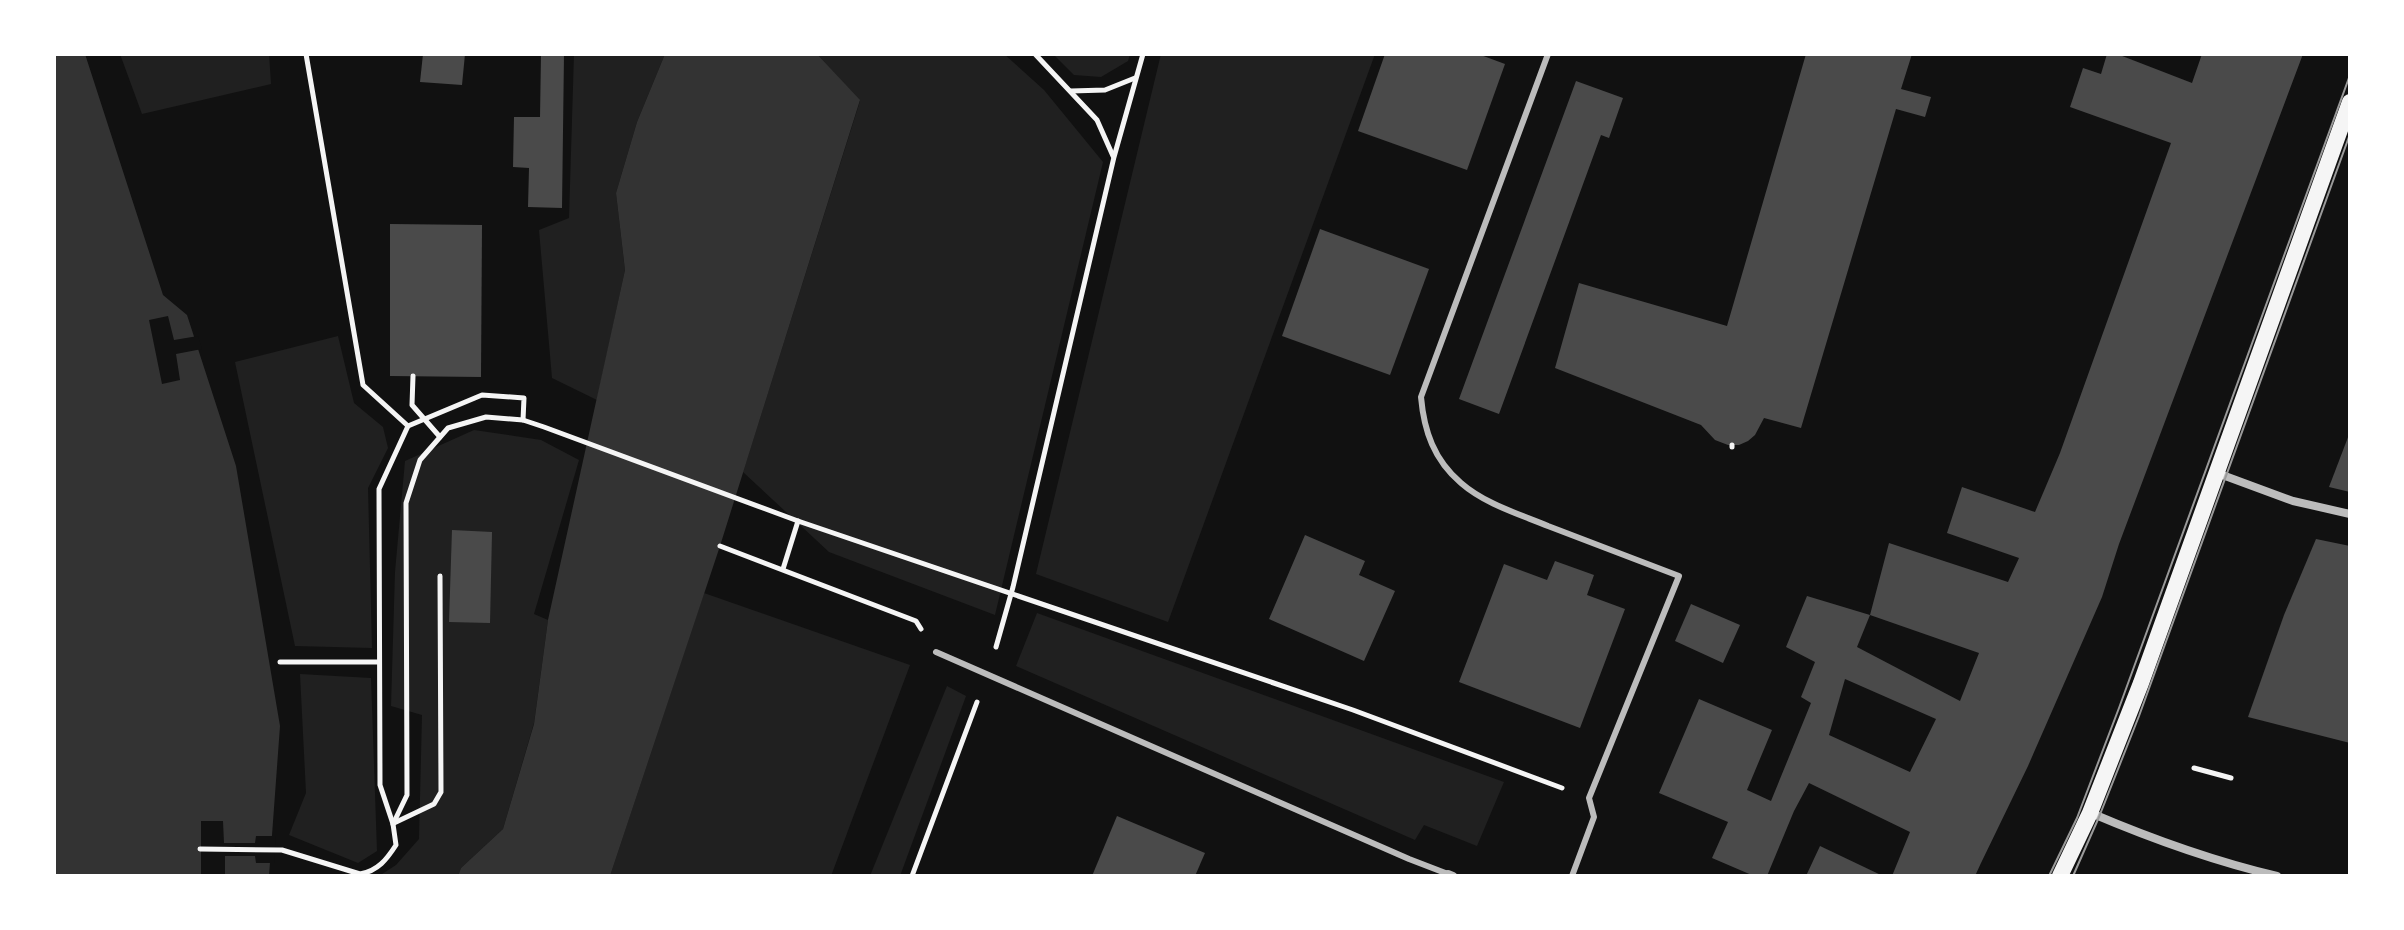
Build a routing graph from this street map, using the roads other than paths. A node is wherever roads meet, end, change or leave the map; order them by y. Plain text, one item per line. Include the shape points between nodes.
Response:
1 (1548, 54) edge
2 (2350, 102) edge
3 (2215, 473) junction
4 (2350, 514) edge
5 (936, 652) road end
6 (2090, 813) junction
7 (1450, 875) edge
8 (1572, 876) edge
9 (2060, 876) edge
10 (2277, 876) edge

1 - 8 lane via 1421,397 1428,439 1443,464 1475,494 1679,576 1589,798 1594,817
2 - 3 main road
3 - 4 street via 2293,501
3 - 6 main road
5 - 7 lane
6 - 9 main road
6 - 10 street via 2168,845

